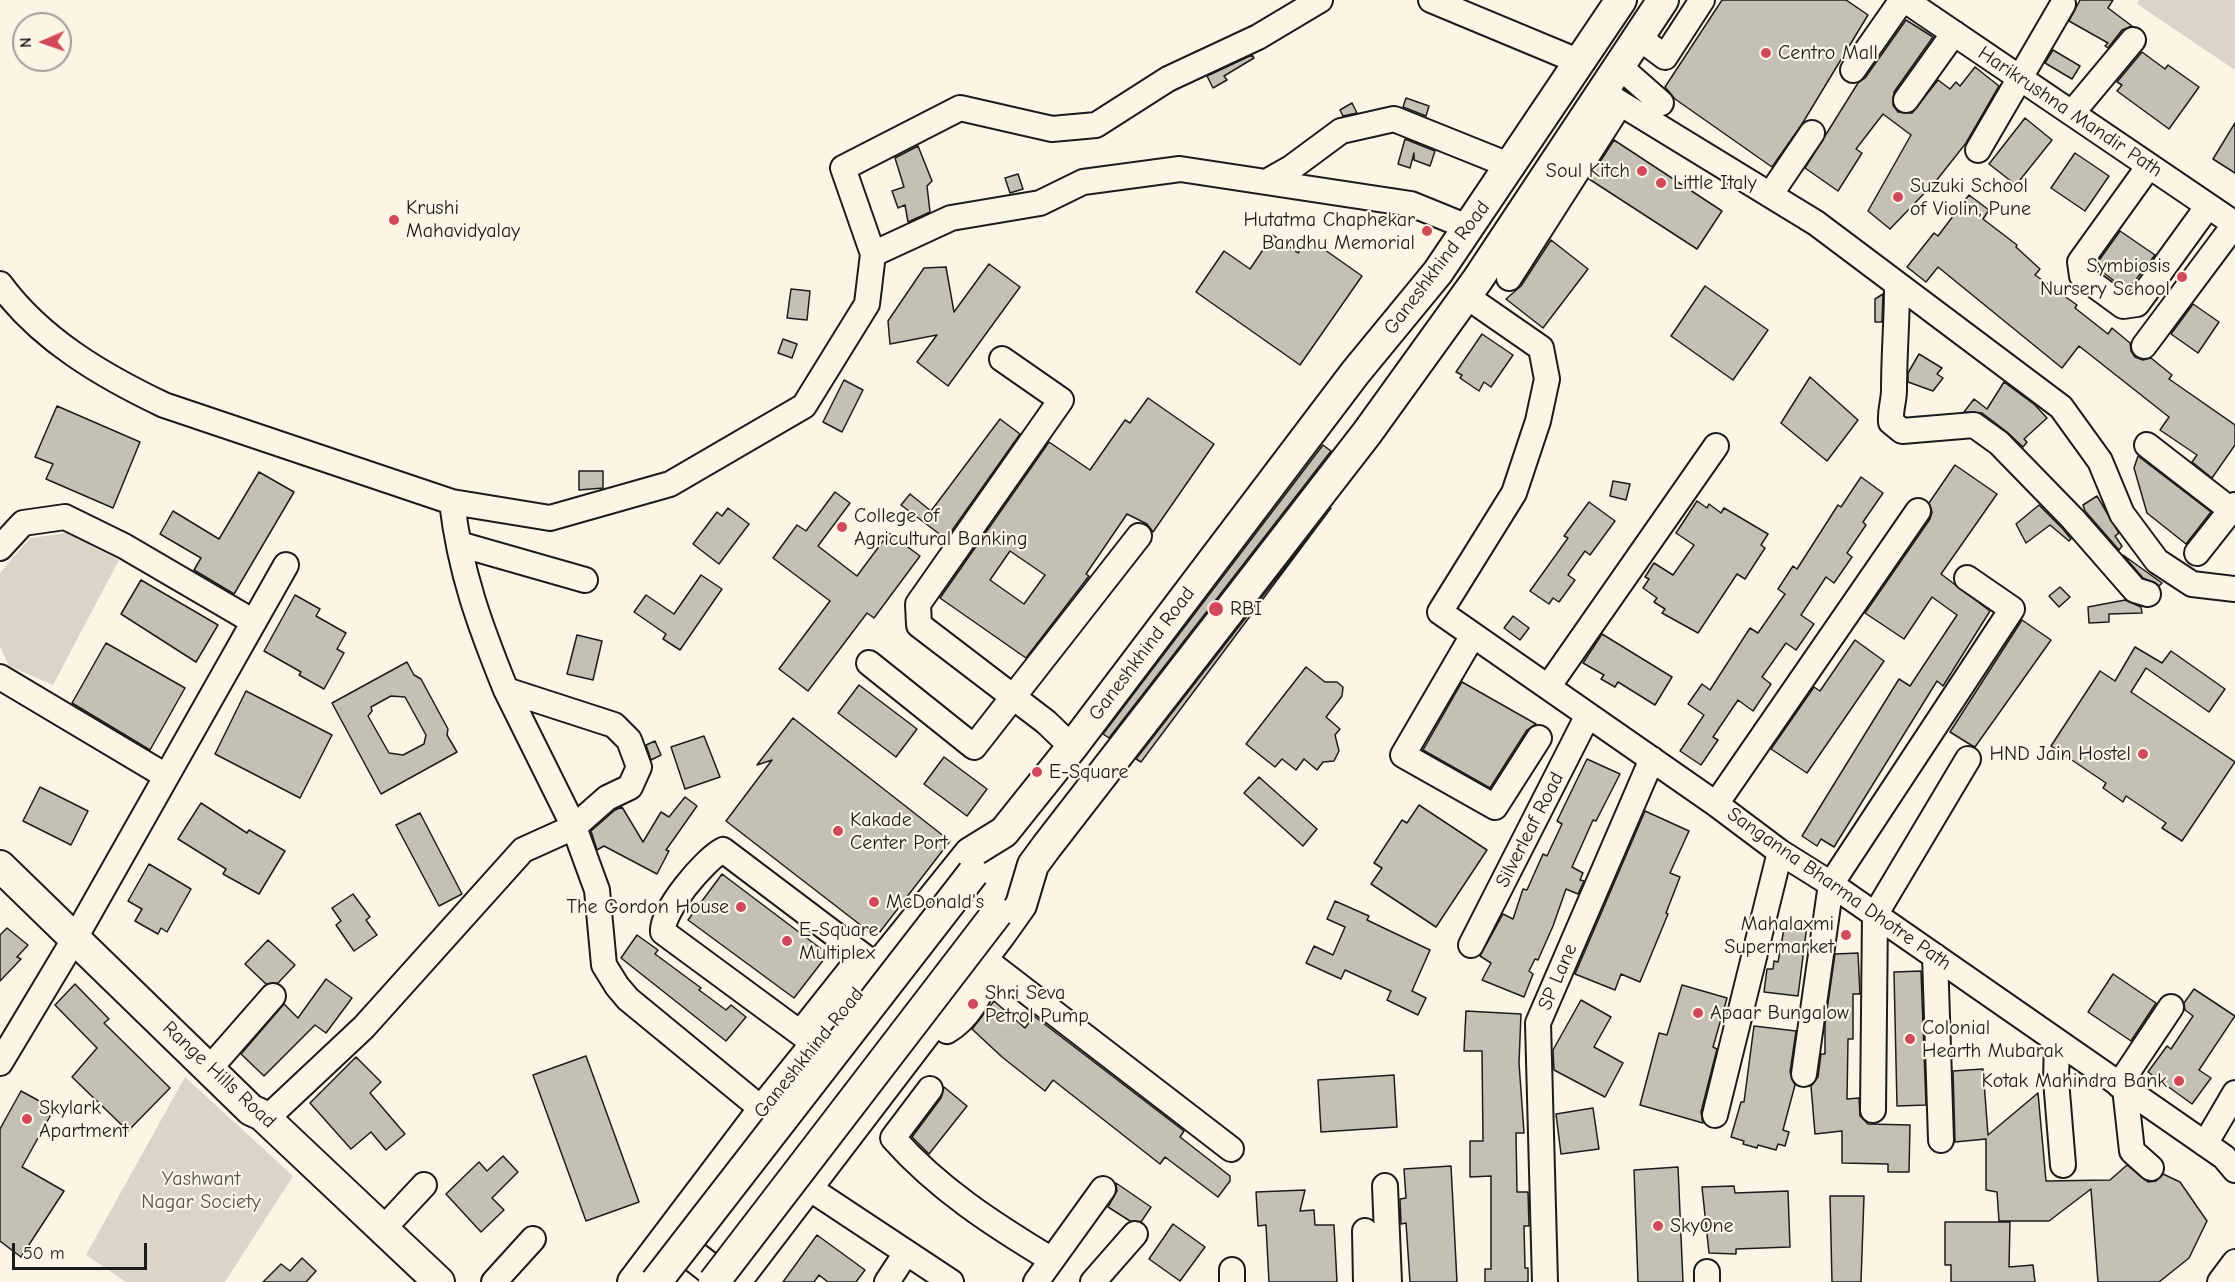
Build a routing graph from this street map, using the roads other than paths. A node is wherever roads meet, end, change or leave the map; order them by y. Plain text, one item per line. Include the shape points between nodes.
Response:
1 (1320, 0) edge
2 (1431, 0) edge
3 (1622, 0) edge
4 (1663, 0) edge
5 (1702, 0) edge
6 (1904, 0) edge
7 (2063, 4) dead end
8 (1954, 33) junction
9 (1638, 37) junction
10 (2133, 40) dead end
11 (1580, 62) junction
12 (1619, 66) junction
13 (1853, 70) dead end
14 (2020, 79) junction
15 (1906, 100) dead end
16 (1661, 103) dead end
17 (1603, 104) junction
18 (2072, 113) junction
19 (1812, 134) dead end
20 (1978, 150) dead end
21 (1511, 166) junction
22 (2149, 166) junction
23 (1268, 181) junction
24 (1737, 187) dead end
25 (1770, 195) junction
26 (2208, 206) junction
27 (2235, 224) edge
28 (1462, 240) junction
29 (873, 255) junction
30 (1496, 274) junction
31 (0, 284) edge
32 (1897, 286) junction
33 (1466, 296) junction
34 (2144, 346) dead end
35 (1002, 359) dead end
36 (2147, 445) dead end
37 (1716, 446) dead end
38 (452, 502) junction
39 (2233, 507) edge
40 (1918, 510) dead end
41 (1140, 536) dead end
42 (459, 544) junction
43 (0, 548) edge
44 (2197, 553) dead end
45 (286, 565) dead end
46 (1967, 578) dead end
47 (585, 580) dead end
48 (2235, 589) edge
49 (2148, 594) dead end
50 (254, 622) junction
51 (1473, 635) junction
52 (869, 663) dead end
53 (0, 677) edge
54 (1548, 687) junction
55 (506, 690) junction
56 (1013, 698) junction
57 (1588, 716) junction
58 (1539, 738) dead end
59 (1072, 747) junction
60 (1652, 759) junction
61 (1968, 759) dead end
62 (166, 776) junction
63 (1716, 804) junction
64 (574, 827) junction
65 (1004, 831) junction
66 (0, 848) edge
67 (1780, 852) junction
68 (1033, 865) junction
69 (0, 866) edge
70 (1831, 884) junction
71 (1880, 919) junction
72 (78, 932) junction
73 (1471, 945) dead end
74 (1935, 956) junction
75 (870, 961) junction
76 (980, 962) junction
77 (273, 996) dead end
78 (2171, 1007) dead end
79 (808, 1038) junction
80 (2057, 1042) junction
81 (0, 1063) edge
82 (214, 1063) junction
83 (1804, 1074) dead end
84 (2122, 1087) junction
85 (930, 1089) dead end
86 (2235, 1093) edge
87 (762, 1110) junction
88 (1879, 1110) dead end
89 (1715, 1115) dead end
90 (264, 1117) junction
91 (1941, 1140) dead end
92 (2205, 1144) junction
93 (1231, 1149) dead end
94 (2063, 1165) dead end
95 (2151, 1168) dead end
96 (2235, 1170) edge
97 (424, 1185) dead end
98 (1385, 1186) dead end
99 (809, 1188) junction
100 (1103, 1189) dead end
101 (383, 1229) junction
102 (1365, 1231) dead end
103 (1135, 1234) dead end
104 (668, 1236) junction
105 (533, 1239) dead end
106 (906, 1252) junction
107 (1052, 1260) junction
108 (2235, 1262) edge
109 (430, 1279) edge
110 (494, 1282) edge
111 (633, 1282) edge
112 (656, 1282) edge
113 (714, 1282) edge
114 (727, 1282) edge
115 (735, 1282) edge
116 (886, 1282) edge
117 (951, 1282) edge
118 (1036, 1282) edge
119 (1093, 1282) edge
120 (1366, 1282) edge
121 (1389, 1282) edge
122 (1545, 1282) edge
123 (2220, 1282) edge

1 - 29 street via 1258,37 1168,79 1096,125 1052,129 960,108 843,168
2 - 11 street
3 - 11 main road, Ganeshkhind Road
4 - 9 main road, Ganeshkhind Road
5 - 9 street via 1665,57
6 - 8 street, Harikrushna Mandir Path
6 - 13 street
7 - 14 street
8 - 14 street, Harikrushna Mandir Path
8 - 15 street
9 - 12 main road, Ganeshkhind Road
10 - 18 street
11 - 21 main road, Ganeshkhind Road
12 - 16 street
12 - 17 main road, Ganeshkhind Road
14 - 18 street, Harikrushna Mandir Path
14 - 20 street
17 - 24 street
17 - 25 street
17 - 30 main road, Ganeshkhind Road
18 - 22 street, Harikrushna Mandir Path
19 - 25 street
21 - 23 street via 1394,119 1341,132
21 - 28 main road, Ganeshkhind Road
22 - 26 street, Harikrushna Mandir Path
22 - 26 street via 2080,262 2082,276 2123,306 2137,304
23 - 28 street via 1411,204
23 - 29 street via 1180,169 1083,182 1040,203 951,218
25 - 32 street via 1816,223
26 - 27 street, Harikrushna Mandir Path
27 - 34 street
28 - 30 main road
28 - 59 main road, Ganeshkhind Road via 1355,373
29 - 38 street via 867,304 804,406 670,484 550,518
30 - 33 main road, Ganeshkhind Road
31 - 38 street via 26,316 122,385 164,405
32 - 48 street via 2061,407 2100,461 2122,514 2157,561 2192,584
32 - 49 street via 1891,422 1902,431 1974,425 1999,443 2135,590
33 - 51 street, Sanganna Bharma Dhotre Path via 1541,348 1547,379 1538,421 1514,493 1440,612
33 - 68 main road, Ganeshkhind Road via 1304,517
35 - 56 street via 1061,400 918,604 919,625
36 - 39 street
37 - 54 street
38 - 42 street
39 - 44 street
40 - 63 street
41 - 56 street
42 - 47 street
42 - 55 street via 476,616
43 - 50 street via 23,523 65,517 124,546
45 - 50 street
46 - 70 street via 2012,609
50 - 62 street
51 - 54 street, Sanganna Bharma Dhotre Path
51 - 58 street via 1403,755 1495,807
52 - 56 street via 974,747
53 - 62 street
54 - 57 street, Sanganna Bharma Dhotre Path
55 - 64 street
55 - 64 street via 614,725 629,740 639,766 630,787 607,798
56 - 59 street
57 - 60 street, Sanganna Bharma Dhotre Path
57 - 73 street, Silverleaf Road
59 - 65 main road, Ganeshkhind Road
60 - 63 street, Sanganna Bharma Dhotre Path
60 - 122 street, SP Lane via 1538,1023
61 - 71 street
62 - 72 street
63 - 67 street, Sanganna Bharma Dhotre Path
64 - 87 street via 597,890 604,965 617,986
64 - 90 street via 523,850 364,1027
65 - 75 main road, Ganeshkhind Road via 970,853
65 - 112 main road, bridge
66 - 72 main road
67 - 70 street, Sanganna Bharma Dhotre Path
67 - 89 street
68 - 76 main road, Ganeshkhind Road via 1021,905
68 - 113 main road, bridge
69 - 72 main road, Range Hills Road
70 - 71 street, Sanganna Bharma Dhotre Path
70 - 83 street
71 - 74 street, Sanganna Bharma Dhotre Path
71 - 88 street
72 - 81 street
72 - 82 main road, Range Hills Road
74 - 80 street, Sanganna Bharma Dhotre Path
74 - 91 street
75 - 79 main road, Ganeshkhind Road
75 - 79 street via 723,850 691,882 667,915 663,932
76 - 93 street
76 - 99 main road, Ganeshkhind Road
77 - 82 street
78 - 84 street
79 - 87 main road, Ganeshkhind Road
80 - 84 street, Sanganna Bharma Dhotre Path
80 - 94 street
82 - 90 main road, Range Hills Road via 251,1110
84 - 92 street, Sanganna Bharma Dhotre Path
84 - 95 street via 2132,1151
85 - 107 street via 892,1138 949,1193
86 - 92 street
87 - 104 main road, Ganeshkhind Road
90 - 101 main road, Range Hills Road
92 - 96 street, Sanganna Bharma Dhotre Path
97 - 101 street
98 - 121 street
99 - 106 street
99 - 115 main road, Ganeshkhind Road
100 - 107 street
101 - 109 main road, Range Hills Road
102 - 120 street
103 - 119 street
104 - 111 main road, Ganeshkhind Road
104 - 114 main road
105 - 110 street
106 - 116 street
106 - 117 street
107 - 118 street
108 - 123 street

